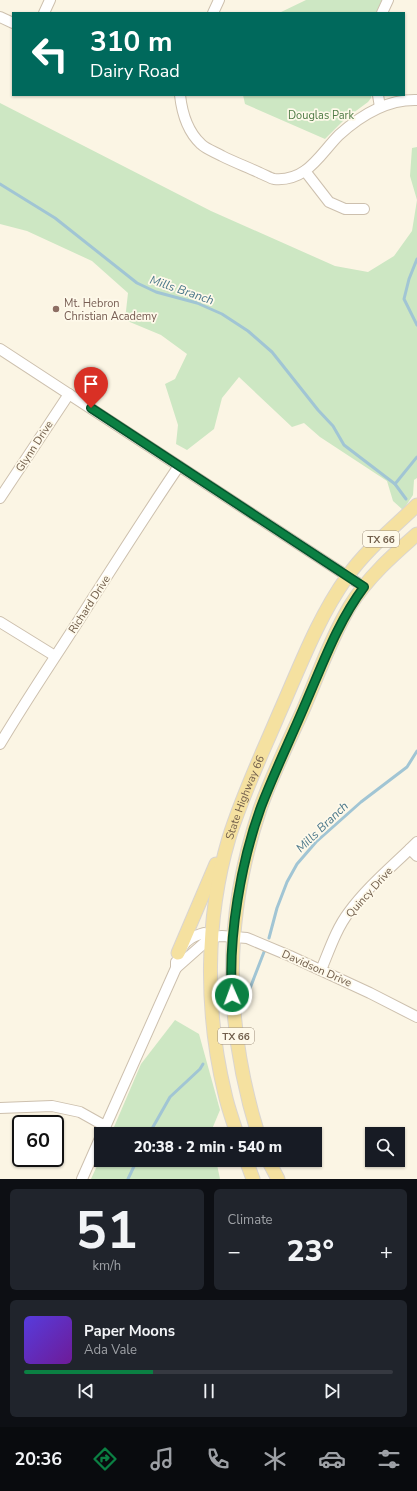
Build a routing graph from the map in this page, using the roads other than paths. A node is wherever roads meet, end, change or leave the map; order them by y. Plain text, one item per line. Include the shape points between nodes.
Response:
1 (50, 0) edge
2 (219, 0) edge
3 (388, 0) edge
4 (44, 12) edge
5 (213, 12) edge
6 (382, 12) edge
7 (0, 17) edge
8 (12, 23) edge
9 (180, 96) edge
10 (378, 96) edge
11 (417, 100) edge
12 (380, 107) junction
13 (305, 171) junction
14 (364, 209) dead end
15 (0, 349) edge
16 (68, 394) junction
17 (179, 466) junction
18 (0, 498) edge
19 (417, 505) edge
20 (417, 534) edge
21 (348, 576) junction
22 (364, 587) junction
23 (0, 622) edge
24 (54, 656) junction
25 (0, 744) edge
26 (237, 815) junction
27 (415, 849) edge
28 (233, 936) junction
29 (211, 937) junction
30 (178, 953) junction
31 (176, 968) junction
32 (321, 970) junction
33 (417, 1017) edge
34 (0, 1108) edge
35 (97, 1127) edge
36 (105, 1127) edge
37 (234, 1127) edge
38 (256, 1127) edge
39 (94, 1152) edge
40 (249, 1167) edge
41 (272, 1167) edge
42 (82, 1179) edge
43 (253, 1179) edge
44 (278, 1179) edge

1 - 4 street
2 - 5 street
3 - 6 street
7 - 8 street
9 - 13 street via 182,112 190,131 202,145 274,179 293,177
10 - 12 street
11 - 12 street via 403,100
12 - 13 street via 362,116
13 - 14 street via 329,202 345,209
15 - 16 street
16 - 17 street
16 - 18 street, Glynn Drive
17 - 21 street
17 - 24 street, Richard Drive
19 - 21 main road, State Highway 66 / TX 66 via 383,537
20 - 22 main road, State Highway 66 / TX 66
21 - 22 street
21 - 26 main road, State Highway 66 / TX 66 via 310,642
22 - 28 main road, State Highway 66 / TX 66 via 351,605 336,635 261,808 248,849
23 - 24 street
24 - 25 street, Richard Drive
26 - 29 main road, State Highway 66 / TX 66 via 220,874 213,907
26 - 30 main road
27 - 32 street, Quincy Drive via 378,879 348,913
28 - 29 street, Davidson Drive
28 - 32 street, Davidson Drive via 247,938
28 - 38 main road, State Highway 66 / TX 66 via 234,1027
29 - 30 street, Davidson Drive via 204,933 196,935 186,941
29 - 31 street
29 - 37 main road, State Highway 66 / TX 66 via 216,1046 225,1096
30 - 31 street
31 - 36 street
32 - 33 street, Davidson Drive
34 - 35 street via 52,1106 80,1112
39 - 42 street
40 - 43 main road
41 - 44 main road

